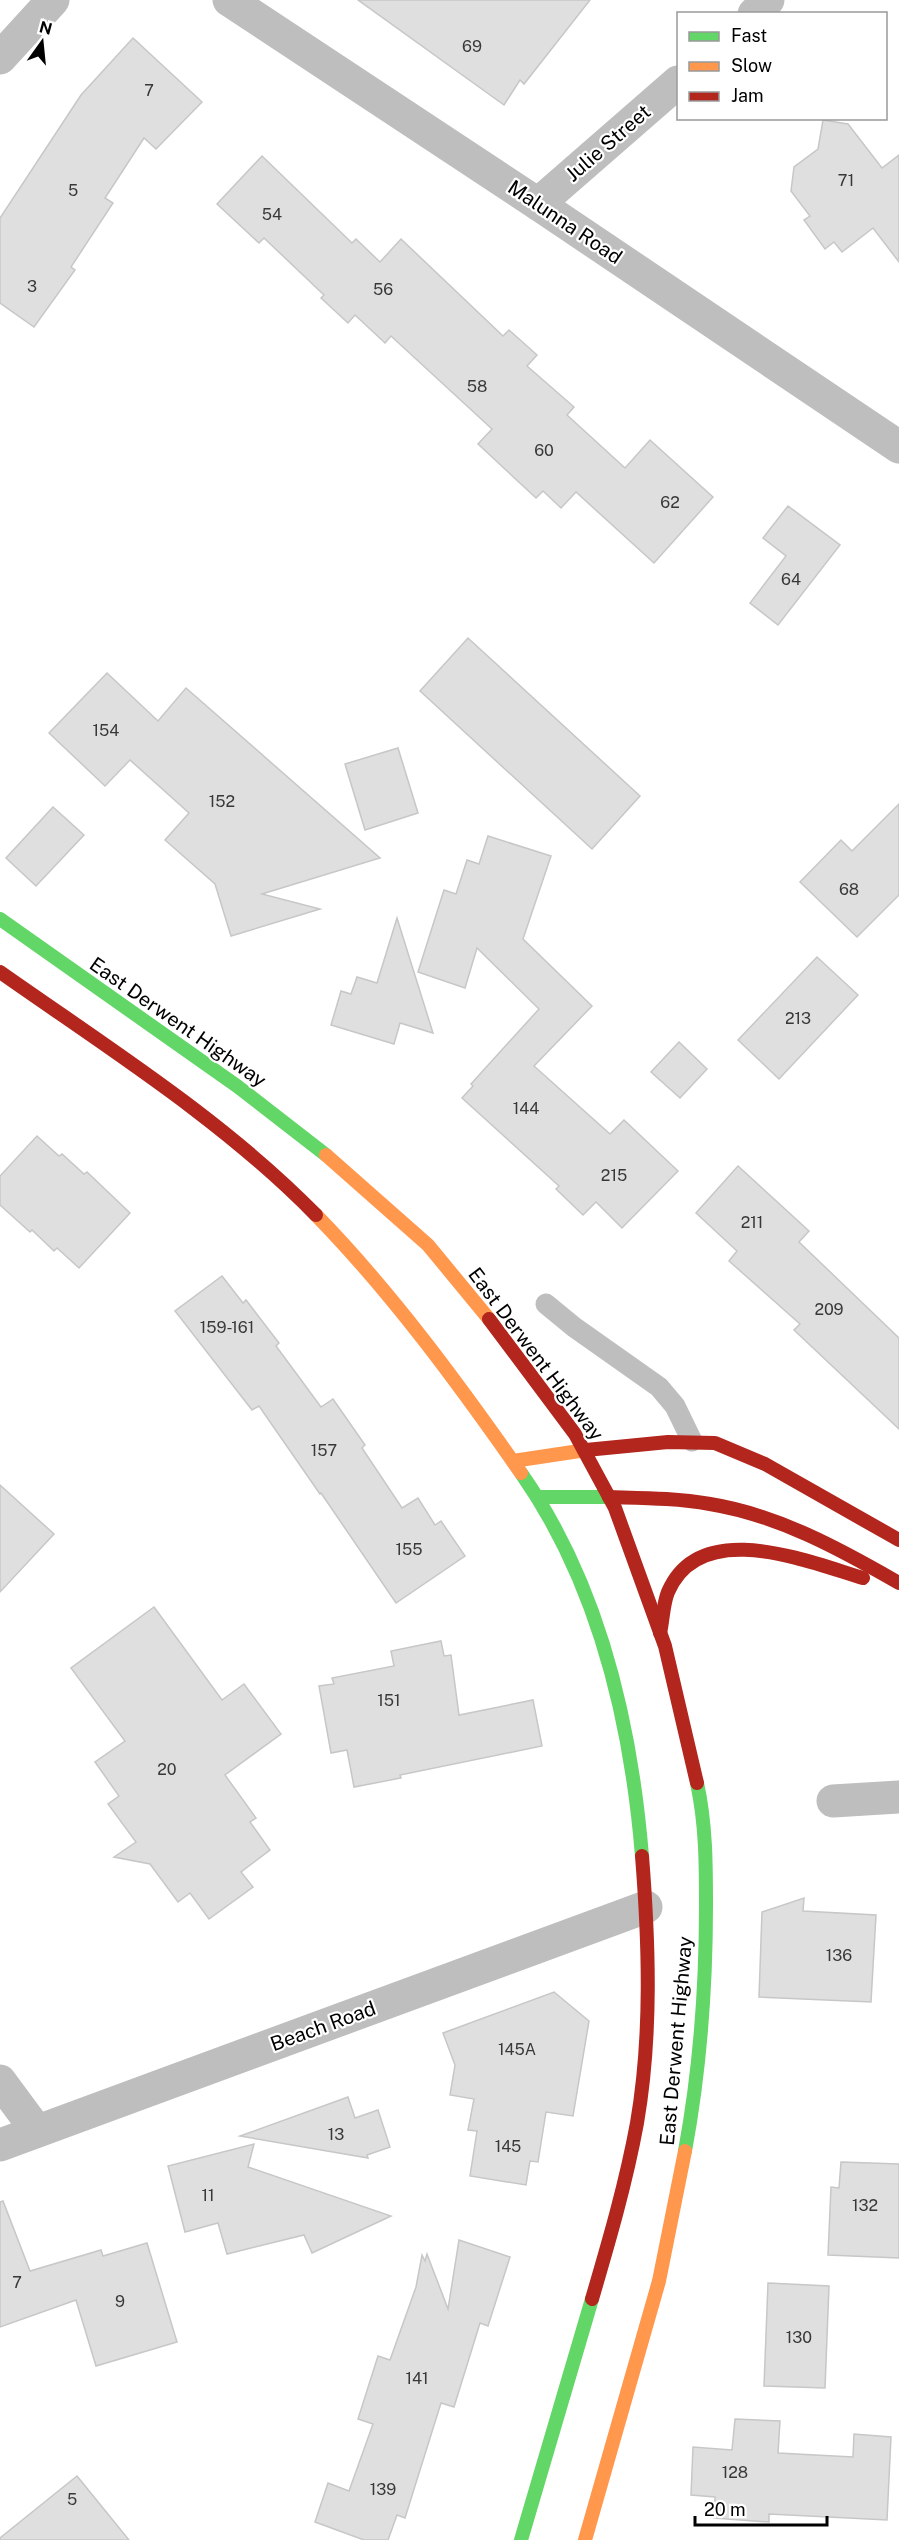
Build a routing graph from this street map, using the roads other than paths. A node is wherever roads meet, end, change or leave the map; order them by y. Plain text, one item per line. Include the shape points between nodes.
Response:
1 (53, 0) edge
2 (229, 0) edge
3 (768, 0) edge
4 (756, 12) edge
5 (0, 58) edge
6 (677, 83) edge
7 (537, 204) junction
8 (899, 447) edge
9 (0, 919) edge
10 (0, 972) edge
11 (546, 1304) dead end
12 (692, 1441) junction
13 (586, 1450) junction
14 (513, 1461) junction
15 (537, 1497) junction
16 (609, 1497) junction
17 (899, 1540) edge
18 (899, 1583) edge
19 (899, 1588) edge
20 (660, 1633) junction
21 (899, 1797) edge
22 (833, 1801) dead end
23 (646, 1907) junction
24 (0, 2080) edge
25 (37, 2131) junction
26 (0, 2145) edge
27 (521, 2540) edge
28 (585, 2540) edge

1 - 5 street
2 - 7 street, Malunna Road
3 - 4 street
6 - 7 street, Julie Street
7 - 8 street, Malunna Road
9 - 13 main road, East Derwent Highway via 237,1086 342,1167 403,1222 428,1245 483,1311
10 - 14 main road, East Derwent Highway via 209,1122 283,1184 366,1269
11 - 12 lane via 659,1387 675,1406
12 - 13 main road
12 - 17 main road via 715,1443 757,1460
13 - 14 main road
13 - 16 main road, East Derwent Highway
14 - 15 main road, East Derwent Highway
15 - 16 main road
15 - 23 main road, East Derwent Highway via 573,1561 613,1683 636,1798
16 - 18 main road via 681,1500 744,1511 831,1546
16 - 20 main road, East Derwent Highway
19 - 20 main road via 777,1554 727,1547 704,1554 674,1583 665,1602
20 - 28 main road, East Derwent Highway via 698,1790 706,1849 706,1975 693,2106 670,2231
21 - 22 street
23 - 25 street, Beach Road
23 - 27 main road, East Derwent Highway via 644,2062 637,2123 610,2239
24 - 25 street
25 - 26 street, Beach Road

